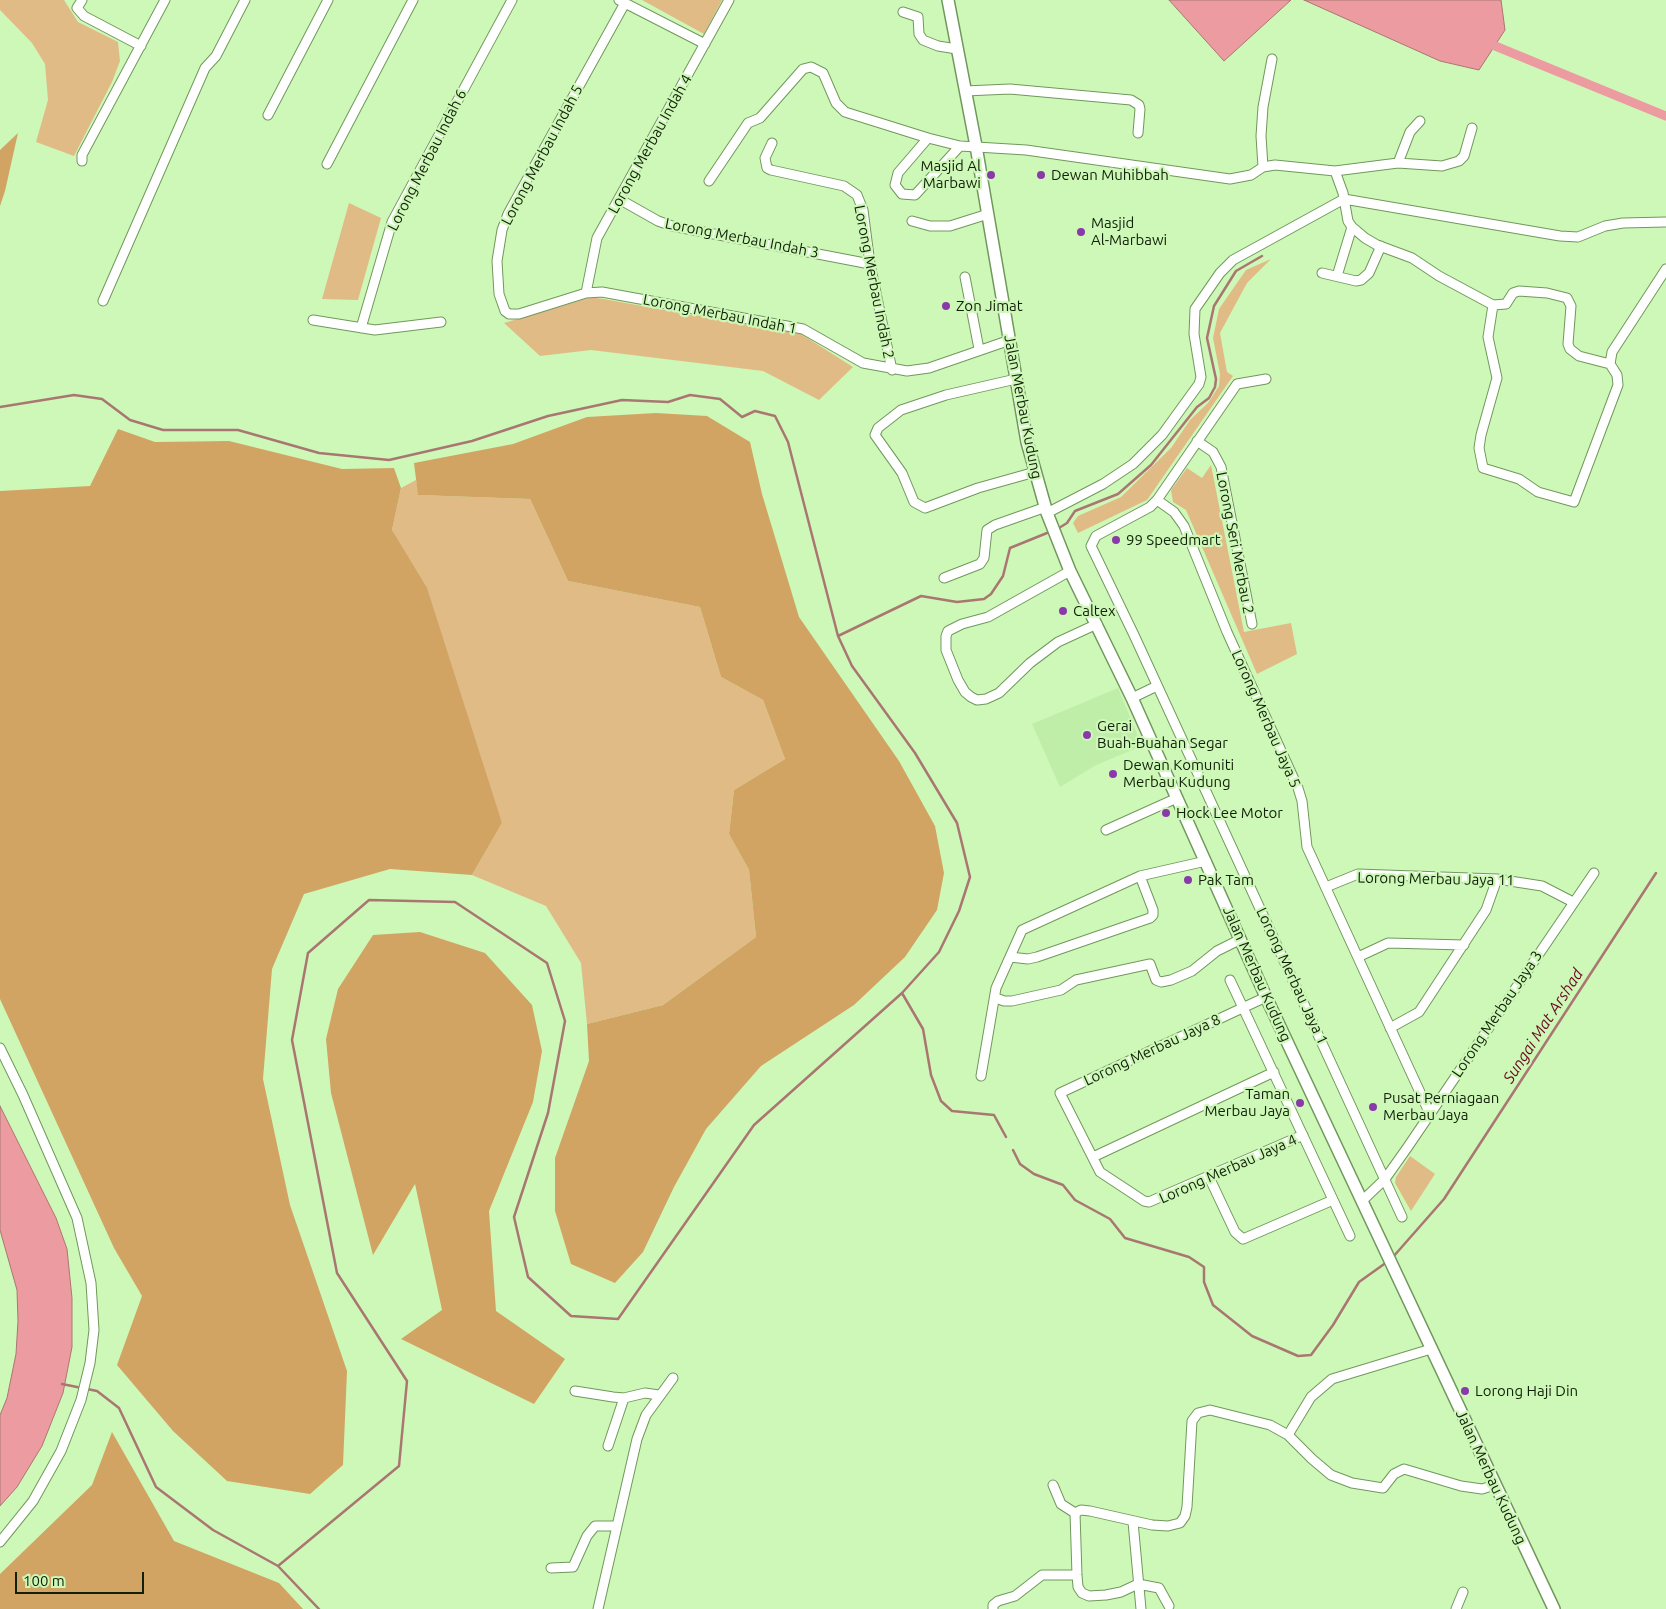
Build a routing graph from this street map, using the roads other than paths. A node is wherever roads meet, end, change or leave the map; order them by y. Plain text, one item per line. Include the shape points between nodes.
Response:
1 (82, 0) edge
2 (165, 0) edge
3 (245, 0) edge
4 (328, 0) edge
5 (413, 0) edge
6 (512, 0) edge
7 (729, 0) edge
8 (948, 0) edge
9 (622, 1) edge
10 (903, 12) dead end
11 (705, 44) junction
12 (141, 46) junction
13 (957, 48) junction
14 (1272, 59) dead end
15 (965, 91) junction
16 (268, 115) dead end
17 (1420, 121) dead end
18 (1472, 128) dead end
19 (1138, 133) dead end
20 (928, 138) junction
21 (772, 143) dead end
22 (960, 146) junction
23 (976, 146) junction
24 (82, 161) dead end
25 (1398, 163) junction
26 (327, 164) dead end
27 (1263, 167) junction
28 (1335, 170) junction
29 (709, 181) dead end
30 (620, 199) junction
31 (1344, 199) junction
32 (988, 214) junction
33 (912, 221) dead end
34 (1666, 222) edge
35 (1352, 227) junction
36 (1381, 246) junction
37 (870, 264) junction
38 (1666, 269) edge
39 (1322, 273) dead end
40 (1337, 276) junction
41 (965, 277) dead end
42 (586, 293) junction
43 (103, 301) dead end
44 (1493, 305) junction
45 (509, 314) joint
46 (312, 320) dead end
47 (441, 322) dead end
48 (361, 328) junction
49 (1010, 340) junction
50 (979, 349) junction
51 (1610, 364) junction
52 (892, 370) junction
53 (1016, 379) junction
54 (1266, 379) dead end
55 (1197, 441) junction
56 (1035, 472) junction
57 (1157, 500) junction
58 (1047, 510) junction
59 (1070, 571) junction
60 (944, 578) dead end
61 (1097, 624) junction
62 (1252, 624) dead end
63 (1157, 686) junction
64 (1132, 698) junction
65 (1177, 798) junction
66 (1106, 830) dead end
67 (1206, 861) junction
68 (1594, 872) dead end
69 (1140, 876) junction
70 (1497, 878) junction
71 (1326, 888) junction
72 (1573, 902) junction
73 (1241, 939) junction
74 (1464, 945) junction
75 (1010, 957) junction
76 (1358, 957) junction
77 (1230, 980) dead end
78 (1266, 997) junction
79 (996, 998) junction
80 (1243, 1007) junction
81 (1390, 1028) junction
82 (0, 1048) edge
83 (1274, 1072) junction
84 (981, 1076) dead end
85 (1430, 1114) junction
86 (1303, 1135) junction
87 (1093, 1157) junction
88 (1209, 1177) junction
89 (1385, 1179) junction
90 (1333, 1200) junction
91 (1362, 1201) junction
92 (1402, 1217) dead end
93 (1350, 1236) dead end
94 (1431, 1349) junction
95 (673, 1378) dead end
96 (575, 1391) dead end
97 (659, 1395) junction
98 (624, 1398) junction
99 (1288, 1435) junction
100 (608, 1446) dead end
101 (1053, 1485) dead end
102 (1495, 1485) junction
103 (1075, 1513) junction
104 (1133, 1522) junction
105 (616, 1526) junction
106 (0, 1542) edge
107 (551, 1568) dead end
108 (1077, 1575) junction
109 (1138, 1584) junction
110 (1462, 1592) dead end
111 (1169, 1606) dead end
112 (598, 1609) edge
113 (993, 1609) edge
114 (1140, 1609) edge
115 (1456, 1609) edge
116 (1554, 1609) edge

1 - 12 street via 77,8 84,16
2 - 12 street
3 - 43 street via 216,56 206,68
4 - 16 street
5 - 26 street
6 - 48 street, Lorong Merbau Indah 6 via 392,222
7 - 11 street, Lorong Merbau Indah 4
8 - 13 main road, Jalan Merbau Kudung
9 - 11 street
9 - 45 street, Lorong Merbau Indah 5 via 502,230 497,261 499,294 501,306
10 - 13 street via 918,17 919,34 923,40
11 - 30 street, Lorong Merbau Indah 4
12 - 24 street via 82,155
13 - 15 main road, Jalan Merbau Kudung
14 - 27 street via 1263,107
15 - 19 street via 1010,89 1132,100 1140,108
15 - 23 main road, Jalan Merbau Kudung
17 - 25 street via 1413,126
18 - 25 street via 1467,150 1459,161 1442,166
20 - 22 street
20 - 22 street via 898,173 895,185 902,194 915,195
20 - 29 street via 846,112 836,104 823,72 811,67 804,69 760,118 748,123
21 - 37 street, Lorong Merbau Indah 2 via 765,158 767,168 844,186 856,195 863,210
22 - 23 street
23 - 27 street via 1239,179
23 - 32 main road, Jalan Merbau Kudung
25 - 28 street
27 - 28 street
28 - 31 street
30 - 37 street, Lorong Merbau Indah 3 via 672,226
30 - 42 street, Lorong Merbau Indah 4 via 597,238
31 - 34 street via 1560,236 1578,237 1622,223
31 - 35 street
31 - 58 street via 1227,266 1195,309 1194,334 1201,377 1178,414 1133,464 1103,484
32 - 33 street via 950,226 930,226
32 - 49 main road, Jalan Merbau Kudung
35 - 36 street
35 - 40 street
36 - 40 street via 1365,277 1356,281
36 - 44 street via 1412,258
37 - 52 street, Lorong Merbau Indah 2
38 - 51 street via 1612,352
39 - 40 street
41 - 50 street
42 - 45 street, Lorong Merbau Indah 1 via 519,314
42 - 52 street, Lorong Merbau Indah 1 via 602,292 803,329 855,360
44 - 51 street via 1506,304 1512,293 1518,291 1567,298 1571,306 1569,346 1579,356
44 - 51 street via 1488,337 1497,378 1481,435 1483,468 1519,479 1538,492 1574,502 1618,385 1617,375
46 - 48 street
47 - 48 street via 375,330
49 - 50 street, Lorong Merbau Indah 1
49 - 53 main road, Jalan Merbau Kudung
50 - 52 street, Lorong Merbau Indah 1 via 923,369
53 - 56 main road, Jalan Merbau Kudung
53 - 56 street via 946,395 901,410 878,428 875,435 902,473 914,502 925,508 978,488
54 - 55 street via 1237,384
55 - 57 street
55 - 62 street, Lorong Seri Merbau 2 via 1213,452 1220,467
56 - 58 main road, Jalan Merbau Kudung
57 - 63 street, Lorong Merbau Jaya 1 via 1096,536 1091,546
57 - 71 street, Lorong Merbau Jaya 5 via 1174,512 1184,526 1227,632 1298,788 1307,847
58 - 59 main road, Jalan Merbau Kudung
58 - 60 street via 987,530 984,558 980,564
59 - 61 main road, Jalan Merbau Kudung
59 - 61 street via 988,617 948,631 946,650 958,680 971,697 986,700 999,693 1058,642
61 - 64 main road, Jalan Merbau Kudung
63 - 64 street
63 - 89 street, Lorong Merbau Jaya 1
64 - 65 main road, Jalan Merbau Kudung
65 - 66 street
65 - 67 main road, Jalan Merbau Kudung
67 - 69 street
67 - 73 main road, Jalan Merbau Kudung
68 - 72 street, Lorong Merbau Jaya 3
69 - 75 street via 1026,927 1019,934
69 - 75 street via 1153,910 1150,918 1037,957
70 - 71 street, Lorong Merbau Jaya 11 via 1358,874
70 - 72 street, Lorong Merbau Jaya 11 via 1542,886
70 - 74 street via 1486,910
71 - 76 street, Lorong Merbau Jaya 5
72 - 85 street, Lorong Merbau Jaya 3
73 - 78 main road, Jalan Merbau Kudung
73 - 79 street via 1216,951 1202,965 1171,980 1156,980 1150,964 1076,980 1062,990 1012,1002
74 - 76 street via 1388,943
74 - 81 street via 1419,1012
75 - 79 street via 996,988
76 - 81 street, Lorong Merbau Jaya 5
77 - 80 street
78 - 80 street, Lorong Merbau Jaya 8
78 - 91 main road, Jalan Merbau Kudung
79 - 84 street
80 - 83 street
80 - 87 street, Lorong Merbau Jaya 8 via 1060,1094
81 - 85 street, Lorong Merbau Jaya 5
82 - 106 street via 77,1218 91,1283 94,1330 81,1400 61,1452 33,1501
83 - 86 street
83 - 87 street
85 - 89 street, Lorong Merbau Jaya 3
86 - 88 street, Lorong Merbau Jaya 4
86 - 90 street
87 - 88 street, Lorong Merbau Jaya 4 via 1100,1172 1144,1201 1153,1202
88 - 90 street via 1235,1232 1244,1239
89 - 91 street, Lorong Merbau Jaya 3
89 - 92 street, Lorong Merbau Jaya 1
90 - 93 street
91 - 94 main road, Jalan Merbau Kudung
94 - 99 street via 1332,1379 1316,1391
94 - 102 main road, Jalan Merbau Kudung
95 - 97 street
96 - 98 street
97 - 98 street via 645,1393
97 - 105 street via 637,1438
98 - 100 street
99 - 102 street via 1331,1475 1368,1488 1383,1488 1394,1474 1404,1469 1461,1486 1482,1489
99 - 104 street via 1270,1425 1227,1414 1210,1410 1198,1413 1192,1421 1190,1485 1185,1516 1180,1522 1168,1526
101 - 103 street via 1061,1504
102 - 116 main road, Jalan Merbau Kudung
103 - 104 street via 1090,1511
103 - 108 street
104 - 109 street
105 - 107 street via 595,1526 573,1567
105 - 112 street
108 - 109 street via 1078,1587 1089,1596 1121,1592
108 - 113 street via 1042,1576 1015,1596 998,1601
109 - 111 street via 1160,1588
109 - 114 street
110 - 115 street

